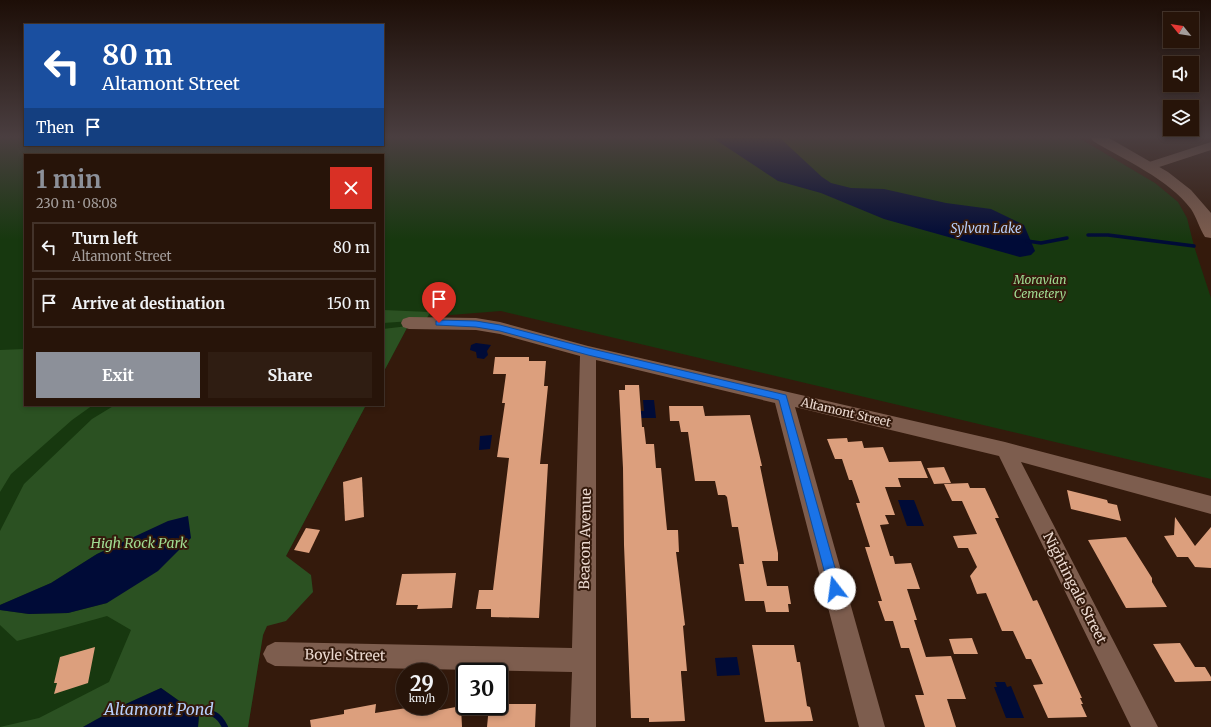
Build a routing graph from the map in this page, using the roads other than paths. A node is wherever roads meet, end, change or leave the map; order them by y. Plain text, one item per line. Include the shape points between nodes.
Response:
1 (1154, 172) edge
2 (1211, 233) edge
3 (409, 323) dead end
4 (588, 352) junction
5 (783, 398) junction
6 (1005, 450) junction
7 (1211, 505) edge
8 (276, 654) dead end
9 (583, 660) junction
10 (583, 727) edge
11 (872, 727) edge
12 (1146, 727) edge

1 - 2 main road via 1196,204
3 - 4 street, Altamont Street via 476,324
4 - 5 street, Altamont Street
4 - 9 street, Beacon Avenue
5 - 6 street, Altamont Street
5 - 11 street
6 - 7 street, Altamont Street
6 - 12 street, Nightingale Street
8 - 9 street, Boyle Street
9 - 10 street, Beacon Avenue

